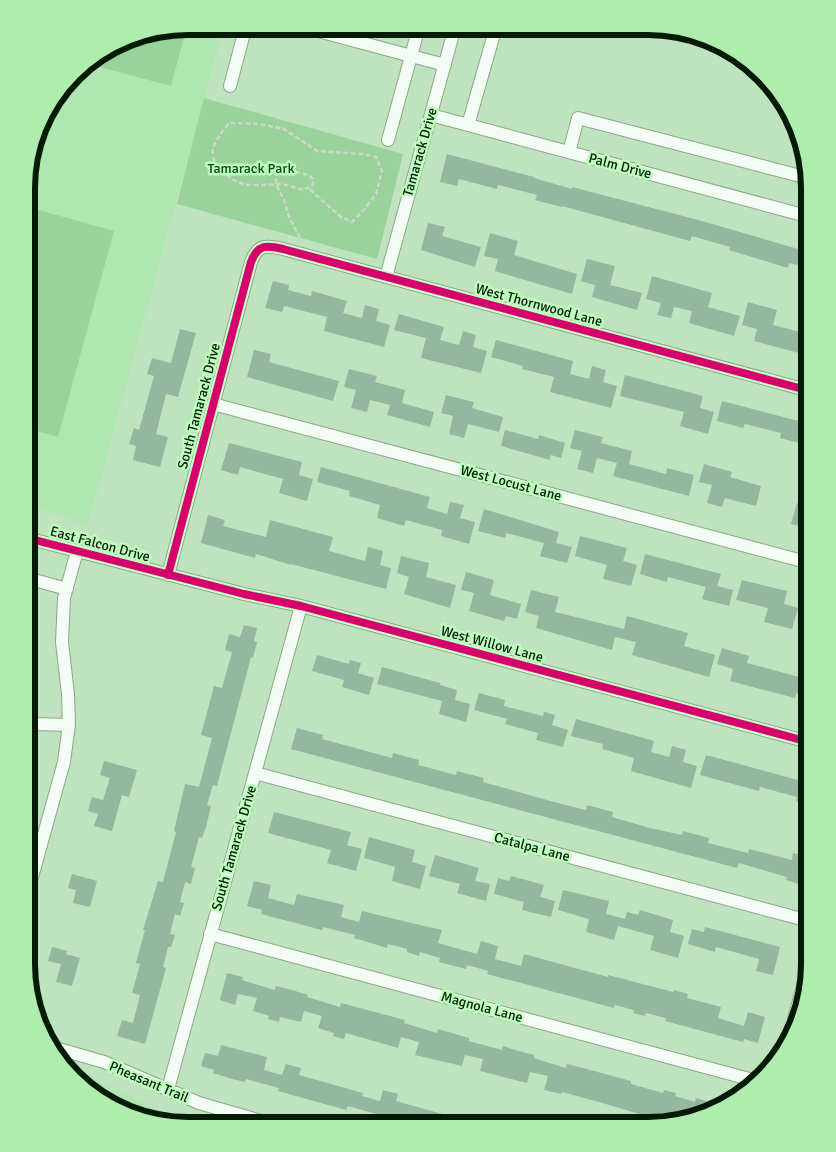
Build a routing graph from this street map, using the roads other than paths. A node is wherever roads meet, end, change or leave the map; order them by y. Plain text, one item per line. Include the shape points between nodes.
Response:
1 (244, 35) edge
2 (333, 35) edge
3 (417, 35) edge
4 (453, 35) edge
5 (494, 35) edge
6 (411, 56) junction
7 (445, 65) junction
8 (230, 86) dead end
9 (431, 115) junction
10 (468, 125) junction
11 (388, 140) dead end
12 (569, 152) junction
13 (801, 176) edge
14 (801, 215) edge
15 (261, 247) joint
16 (386, 277) junction
17 (801, 389) edge
18 (213, 404) junction
19 (35, 540) edge
20 (77, 551) junction
21 (801, 561) edge
22 (168, 575) junction
23 (35, 580) edge
24 (67, 589) junction
25 (302, 606) junction
26 (35, 724) edge
27 (69, 725) junction
28 (801, 740) edge
29 (255, 773) junction
30 (35, 867) edge
31 (801, 919) edge
32 (210, 934) junction
33 (62, 1050) edge
34 (749, 1079) edge
35 (168, 1089) junction
36 (247, 1117) edge

1 - 8 street
2 - 6 street
3 - 6 street
4 - 7 street, Tamarack Drive
5 - 10 street
6 - 7 street
6 - 11 street
7 - 9 street, Tamarack Drive
9 - 10 street, Palm Drive
9 - 16 street, Tamarack Drive
10 - 12 street, Palm Drive
12 - 13 street via 578,118
12 - 14 street, Palm Drive
15 - 16 street, West Thornwood Lane via 283,249
15 - 18 street, South Tamarack Drive via 251,262
16 - 17 street, West Thornwood Lane
18 - 21 street, West Locust Lane
18 - 22 street, South Tamarack Drive
19 - 20 street, East Falcon Drive
20 - 22 street, East Falcon Drive
20 - 24 street
22 - 25 street, West Willow Lane
23 - 24 street
24 - 27 street via 62,642
25 - 28 street, West Willow Lane
25 - 29 street, South Tamarack Drive
26 - 27 street
27 - 30 street via 64,762
29 - 31 street, Catalpa Lane
29 - 32 street, South Tamarack Drive
32 - 34 street, Magnola Lane
32 - 35 street, South Tamarack Drive
33 - 35 street, Pheasant Trail via 104,1062
35 - 36 street, Pheasant Trail via 199,1103

